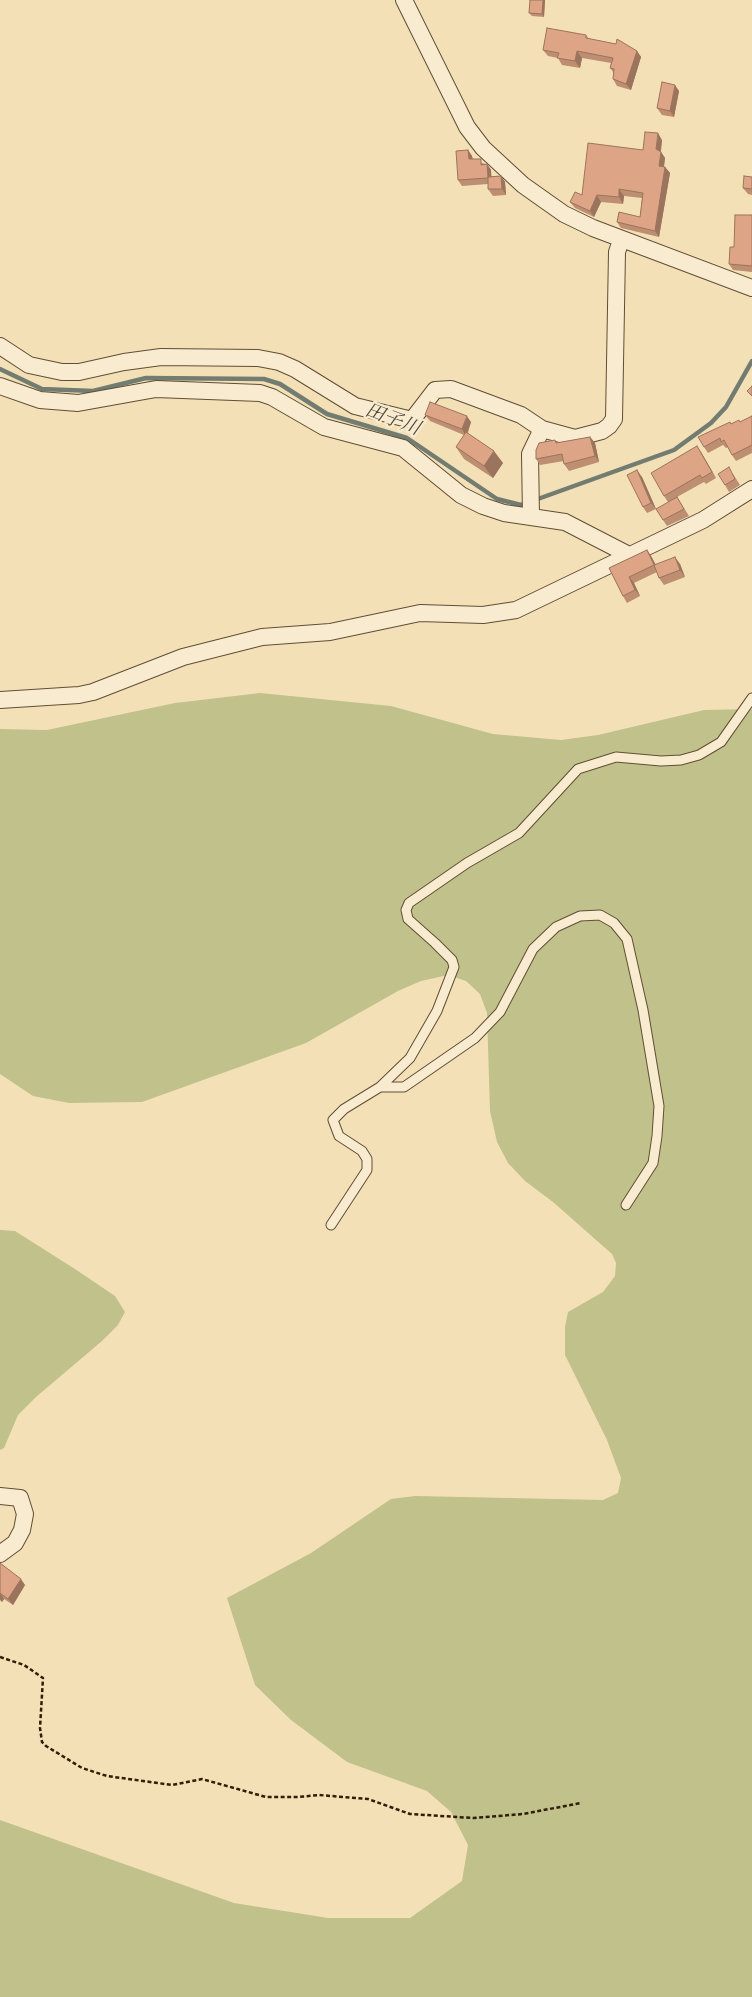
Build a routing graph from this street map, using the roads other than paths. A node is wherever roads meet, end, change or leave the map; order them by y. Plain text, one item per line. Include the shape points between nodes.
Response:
1 (404, 0) edge
2 (621, 240) junction
3 (752, 288) edge
4 (0, 346) edge
5 (0, 386) edge
6 (542, 429) junction
7 (752, 489) edge
8 (530, 514) junction
9 (629, 555) junction
10 (752, 698) edge
11 (0, 700) edge
12 (380, 1087) junction
13 (626, 1204) dead end
14 (331, 1225) dead end
15 (0, 1496) edge
16 (0, 1554) edge

1 - 2 street via 453,101 483,148 543,200 564,214
2 - 3 street
2 - 6 street via 617,252 614,419 602,431 574,438
4 - 6 street via 29,365 62,372 79,372 161,357 258,358 295,369 355,406 397,417 412,420 435,390 451,389 521,416
5 - 8 street via 40,400 78,403 156,389 260,393 272,396 324,427 403,448 477,504 504,513
6 - 8 street via 530,454
7 - 9 street via 703,520
8 - 9 street via 565,522
9 - 11 street via 516,610 482,615 420,613 330,632 262,637 183,657 93,692
10 - 12 lane via 721,742 699,754 661,762 616,757 578,769 519,834 409,903 406,910 408,919 452,960 454,967 425,1035 410,1058
12 - 13 lane via 404,1087 474,1038 500,1012 533,949 556,927 580,916 600,915 614,923 627,939 659,1106 653,1163
12 - 14 lane via 344,1109 333,1120 339,1136 362,1151 367,1159 367,1170
15 - 16 street via 20,1498 24,1514 22,1530 15,1543

